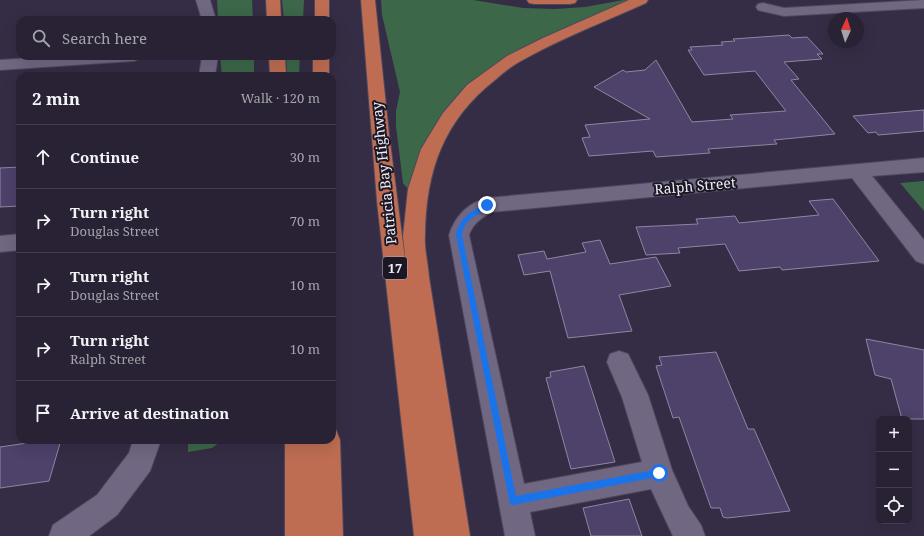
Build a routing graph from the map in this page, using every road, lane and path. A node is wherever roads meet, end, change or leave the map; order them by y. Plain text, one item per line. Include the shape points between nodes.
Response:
1 (203, 0) edge
2 (273, 0) edge
3 (322, 0) edge
4 (368, 0) edge
5 (534, 0) edge
6 (570, 0) edge
7 (641, 0) edge
8 (924, 4) edge
9 (763, 7) dead end
10 (208, 16) edge
11 (274, 16) edge
12 (322, 16) edge
13 (74, 60) edge
14 (209, 60) edge
15 (277, 60) edge
16 (321, 60) edge
17 (0, 65) edge
18 (208, 72) edge
19 (278, 72) edge
20 (321, 72) edge
21 (924, 165) edge
22 (857, 171) junction
23 (16, 242) edge
24 (0, 244) edge
25 (924, 255) edge
26 (619, 362) dead end
27 (146, 444) edge
28 (299, 444) edge
29 (326, 444) edge
30 (659, 473) junction
31 (513, 501) junction
32 (64, 536) edge
33 (300, 536) edge
34 (328, 536) edge
35 (429, 536) edge
36 (455, 536) edge
37 (520, 536) edge
38 (690, 536) edge

1 - 10 street
2 - 11 highway
3 - 12 highway
4 - 35 highway, Patricia Bay Highway / 17 via 392,240
5 - 6 highway
7 - 36 highway via 512,59 473,89 449,117 430,149 418,189 414,236
8 - 9 street via 784,12
13 - 17 street
14 - 18 street
15 - 19 highway
16 - 20 highway
21 - 22 street, Ralph Street
22 - 25 street
22 - 31 street, Ralph Street via 487,205 470,216 461,225 459,235
23 - 24 street
26 - 30 street via 636,394
27 - 32 street via 140,461 107,505
28 - 33 highway
29 - 34 highway
30 - 31 street
30 - 38 street
31 - 37 street

